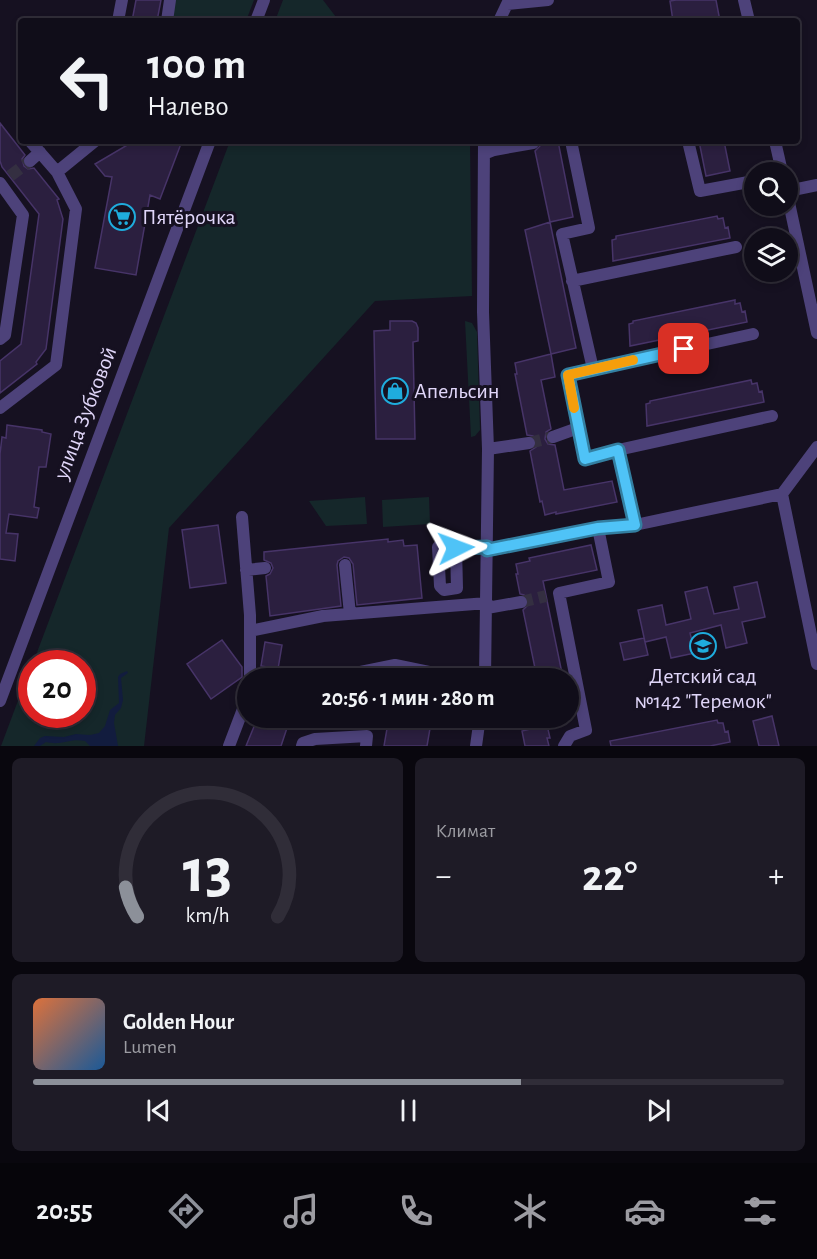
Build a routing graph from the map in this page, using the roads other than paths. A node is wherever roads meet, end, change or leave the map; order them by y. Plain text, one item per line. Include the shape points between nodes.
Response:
1 (122, 0) edge
2 (170, 0) edge
3 (264, 0) edge
4 (548, 0) edge
5 (744, 0) edge
6 (508, 2) edge
7 (119, 18) edge
8 (167, 18) edge
9 (256, 18) edge
10 (500, 18) edge
11 (748, 18) edge
12 (33, 144) edge
13 (91, 144) edge
14 (209, 144) edge
15 (484, 144) edge
16 (527, 144) edge
17 (572, 144) edge
18 (689, 144) edge
19 (776, 144) edge
20 (40, 152) junction
21 (484, 154) junction
22 (30, 161) tunnel mouth
23 (780, 162) edge
24 (57, 172) junction
25 (3, 180) edge
26 (744, 183) edge
27 (817, 185) edge
28 (798, 189) edge
29 (792, 216) edge
30 (736, 247) dead end
31 (572, 280) junction
32 (817, 333) edge
33 (753, 334) dead end
34 (0, 339) edge
35 (593, 369) junction
36 (0, 408) edge
37 (772, 416) dead end
38 (578, 428) junction
39 (553, 437) tunnel mouth
40 (529, 443) tunnel mouth
41 (817, 447) edge
42 (488, 448) junction
43 (618, 450) junction
44 (782, 494) junction
45 (242, 517) dead end
46 (635, 525) junction
47 (598, 528) junction
48 (456, 548) dead end
49 (487, 549) junction
50 (345, 565) dead end
51 (265, 568) dead end
52 (246, 570) junction
53 (559, 593) junction
54 (546, 596) tunnel mouth
55 (521, 602) tunnel mouth
56 (487, 605) junction
57 (350, 614) junction
58 (250, 631) junction
59 (817, 664) edge
60 (250, 668) edge
61 (380, 668) edge
62 (410, 668) edge
63 (485, 668) edge
64 (0, 701) edge
65 (237, 725) edge
66 (478, 728) edge
67 (229, 746) edge
68 (302, 746) edge
69 (366, 746) edge
70 (476, 746) edge
71 (564, 746) edge

1 - 7 street
2 - 8 street
3 - 9 street
4 - 6 street
5 - 11 street
6 - 10 street
12 - 20 street
13 - 24 street
14 - 64 street, улица Зубковой
15 - 21 street
16 - 21 street
17 - 31 street via 589,228 562,234
18 - 26 street via 700,191
19 - 23 street
20 - 22 street
20 - 24 street
21 - 42 street via 483,312
24 - 36 street via 76,209 56,365
25 - 34 street via 23,215 5,335
27 - 28 street
29 - 32 street
30 - 31 street
31 - 35 street
33 - 35 street
35 - 38 street via 568,375
37 - 43 street
38 - 39 street
38 - 43 street via 585,459
40 - 42 street
41 - 44 street
42 - 49 street
43 - 46 street
44 - 46 street
44 - 59 street
45 - 52 street
46 - 47 street
47 - 49 street
47 - 53 street via 609,582
48 - 49 street
49 - 56 street
50 - 57 street
51 - 52 street
52 - 58 street
53 - 54 street
53 - 71 street via 586,730 570,736
55 - 56 street
56 - 57 street
56 - 63 street
57 - 58 street
58 - 60 street
61 - 62 street
65 - 67 street
66 - 70 street
68 - 69 street via 315,739 367,736

